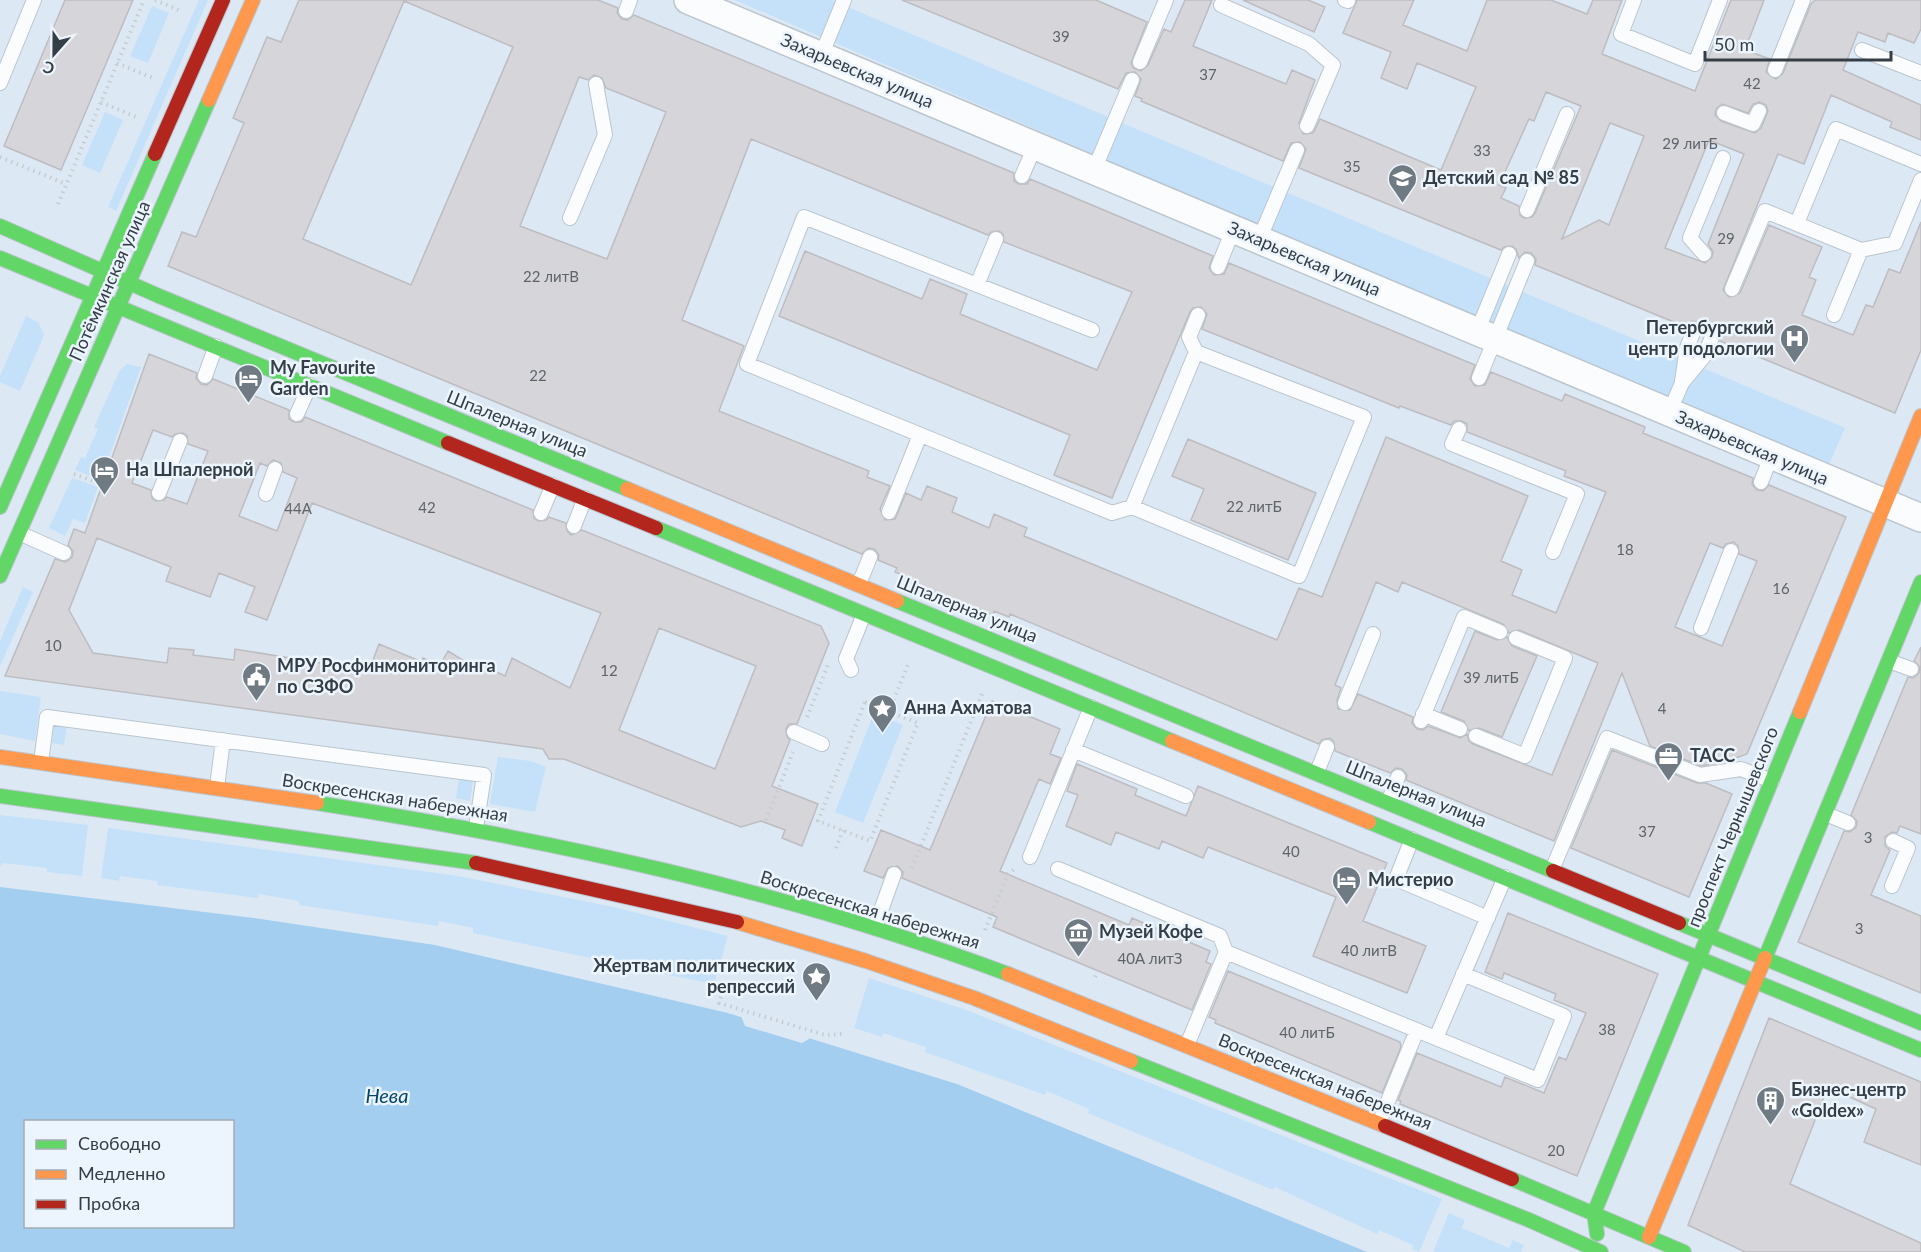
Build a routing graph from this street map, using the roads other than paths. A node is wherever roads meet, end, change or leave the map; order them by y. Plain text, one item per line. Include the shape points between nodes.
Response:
1 (34, 0) edge
2 (223, 0) edge
3 (253, 0) edge
4 (688, 0) edge
5 (844, 0) edge
6 (1166, 0) edge
7 (1634, 0) edge
8 (1720, 0) edge
9 (1803, 0) edge
10 (1221, 5) dead end
11 (1862, 50) dead end
12 (821, 56) junction
13 (1140, 62) dead end
14 (1775, 70) dead end
15 (1920, 71) edge
16 (1132, 80) dead end
17 (0, 83) edge
18 (596, 84) dead end
19 (1759, 111) dead end
20 (1724, 113) dead end
21 (1567, 114) dead end
22 (1307, 126) dead end
23 (1035, 146) junction
24 (1297, 150) dead end
25 (1723, 158) dead end
26 (1921, 164) edge
27 (1094, 170) junction
28 (1022, 176) dead end
29 (1921, 180) edge
30 (1527, 210) dead end
31 (570, 218) dead end
32 (1797, 223) junction
33 (0, 226) edge
34 (1233, 230) junction
35 (996, 238) dead end
36 (1259, 240) junction
37 (1862, 250) junction
38 (1509, 254) dead end
39 (1704, 254) dead end
40 (0, 258) edge
41 (1527, 261) dead end
42 (1218, 267) dead end
43 (105, 272) junction
44 (129, 282) junction
45 (977, 285) junction
46 (1732, 289) dead end
47 (94, 296) junction
48 (118, 306) junction
49 (1198, 315) dead end
50 (1834, 315) dead end
51 (1092, 330) dead end
52 (1694, 330) dead end
53 (1486, 336) junction
54 (1712, 337) dead end
55 (216, 346) junction
56 (1196, 352) junction
57 (205, 376) dead end
58 (1479, 378) dead end
59 (1682, 383) junction
60 (310, 385) junction
61 (1669, 413) junction
62 (297, 414) dead end
63 (1921, 416) edge
64 (1459, 429) dead end
65 (920, 435) junction
66 (180, 441) dead end
67 (1915, 449) edge
68 (1771, 457) junction
69 (275, 470) dead end
70 (1761, 482) dead end
71 (553, 485) junction
72 (159, 493) dead end
73 (266, 494) dead end
74 (585, 498) junction
75 (1885, 504) junction
76 (0, 507) edge
77 (1132, 507) junction
78 (889, 512) dead end
79 (541, 513) dead end
80 (1921, 518) edge
81 (574, 526) dead end
82 (19, 532) junction
83 (1731, 551) dead end
84 (1553, 552) dead end
85 (64, 553) dead end
86 (870, 557) dead end
87 (0, 576) edge
88 (1921, 582) edge
89 (859, 584) junction
90 (865, 613) junction
91 (1701, 628) dead end
92 (1500, 632) dead end
93 (1374, 634) dead end
94 (1516, 638) dead end
95 (1889, 660) junction
96 (1911, 669) dead end
97 (851, 670) dead end
98 (1345, 703) dead end
99 (1091, 707) junction
100 (1460, 729) dead end
101 (794, 732) dead end
102 (1476, 736) dead end
103 (223, 740) junction
104 (822, 744) dead end
105 (1327, 747) dead end
106 (1073, 750) junction
107 (0, 757) edge
108 (41, 762) junction
109 (1317, 772) junction
110 (1398, 777) dead end
111 (1772, 781) junction
112 (217, 787) junction
113 (0, 796) edge
114 (1186, 796) dead end
115 (1388, 802) junction
116 (1826, 814) junction
117 (1848, 823) dead end
118 (476, 828) junction
119 (1412, 839) junction
120 (1893, 841) dead end
121 (1030, 857) road end
122 (1058, 869) dead end
123 (1552, 870) junction
124 (894, 874) dead end
125 (1505, 877) junction
126 (1892, 886) dead end
127 (1488, 918) junction
128 (875, 927) junction
129 (1709, 935) junction
130 (1226, 952) junction
131 (1700, 957) junction
132 (1766, 958) junction
133 (1463, 974) junction
134 (1756, 981) junction
135 (1921, 1023) edge
136 (1417, 1030) junction
137 (1436, 1038) junction
138 (1187, 1045) junction
139 (1921, 1050) edge
140 (1379, 1123) junction
141 (1594, 1213) junction
142 (1650, 1237) junction
143 (1604, 1252) edge
144 (1643, 1252) edge
145 (1684, 1252) edge

1 - 17 lane
2 - 43 street, Потёмкинская улица
3 - 44 street, Потёмкинская улица
4 - 12 street, Захарьевская улица
5 - 12 lane
6 - 13 lane
7 - 8 lane via 1621,34 1695,64
9 - 14 lane
10 - 22 lane via 1309,44 1333,65
11 - 15 lane
12 - 23 street, Захарьевская улица
16 - 27 lane
18 - 31 lane via 605,135
19 - 20 lane via 1753,124
21 - 30 lane
23 - 27 street, Захарьевская улица
23 - 28 lane
24 - 36 lane
25 - 39 lane via 1690,238
26 - 32 lane via 1836,129
27 - 34 street, Захарьевская улица
29 - 37 lane via 1895,243
32 - 37 lane
32 - 46 lane via 1766,211
33 - 43 street, Шпалерная улица
34 - 36 street, Захарьевская улица
34 - 42 lane
35 - 45 lane
36 - 53 street, Захарьевская улица
37 - 50 lane
38 - 53 lane
40 - 47 street
41 - 53 lane
43 - 44 street, Шпалерная улица
43 - 47 street, Потёмкинская улица
44 - 48 street, Потёмкинская улица
44 - 89 street, Шпалерная улица
45 - 51 lane
45 - 65 lane via 804,217 747,364
47 - 48 street
47 - 76 street, Потёмкинская улица
48 - 55 street
48 - 82 street, Потёмкинская улица
49 - 56 lane via 1189,336
52 - 59 lane
53 - 58 lane
53 - 61 street, Захарьевская улица
54 - 59 lane via 1705,355
55 - 57 lane
55 - 60 street
56 - 77 lane
56 - 77 lane via 1364,417 1299,576
59 - 61 lane
60 - 62 lane
60 - 71 street
61 - 68 street, Захарьевская улица
63 - 67 street, проспект Чернышевского
64 - 84 lane via 1452,444 1577,494
65 - 77 lane via 1112,513
65 - 78 lane
66 - 72 lane
67 - 75 street, проспект Чернышевского
68 - 70 lane
68 - 75 street, Захарьевская улица
69 - 73 lane
71 - 74 street
71 - 79 lane
74 - 81 lane
74 - 90 street
75 - 80 street, Захарьевская улица
75 - 111 street, проспект Чернышевского
82 - 85 lane
82 - 87 street, Потёмкинская улица
83 - 91 lane
86 - 89 lane
88 - 95 street
89 - 109 street, Шпалерная улица
90 - 97 lane via 846,659
90 - 99 street
92 - 100 lane via 1464,617 1422,717
93 - 98 lane
94 - 102 lane via 1565,658 1525,756
95 - 96 lane
95 - 116 street
99 - 106 lane
99 - 119 street
101 - 104 lane
103 - 108 lane via 47,717
103 - 112 lane
103 - 118 lane via 484,776
105 - 109 lane
106 - 114 lane
106 - 121 lane
107 - 108 street, Воскресенская набережная
108 - 112 street, Воскресенская набережная
109 - 115 street, Шпалерная улица
110 - 115 lane
111 - 123 lane via 1742,769 1700,775 1607,738
111 - 129 street, проспект Чернышевского
112 - 118 street, Воскресенская набережная
113 - 143 street via 464,860 733,921 974,998
115 - 123 street, Шпалерная улица
116 - 117 lane
116 - 132 street
118 - 128 street, Воскресенская набережная via 710,880
119 - 125 street
119 - 127 lane via 1396,879
120 - 126 lane via 1908,848
122 - 130 lane via 1220,936
123 - 129 street, Шпалерная улица
124 - 128 lane
125 - 127 lane
125 - 131 street
127 - 133 lane
128 - 138 street, Воскресенская набережная via 987,965
129 - 131 street, проспект Чернышевского
129 - 132 street, Шпалерная улица
130 - 136 lane
130 - 138 lane
131 - 134 street
131 - 141 street, проспект Чернышевского
132 - 134 street
132 - 135 street, Шпалерная улица
133 - 137 lane
133 - 137 lane via 1564,1016 1538,1080
134 - 139 street
134 - 142 street
136 - 137 lane
136 - 140 lane
138 - 140 street, Воскресенская набережная
140 - 141 street, Воскресенская набережная
141 - 142 street, Воскресенская набережная
141 - 143 street
142 - 144 lane
142 - 145 street, Воскресенская набережная

